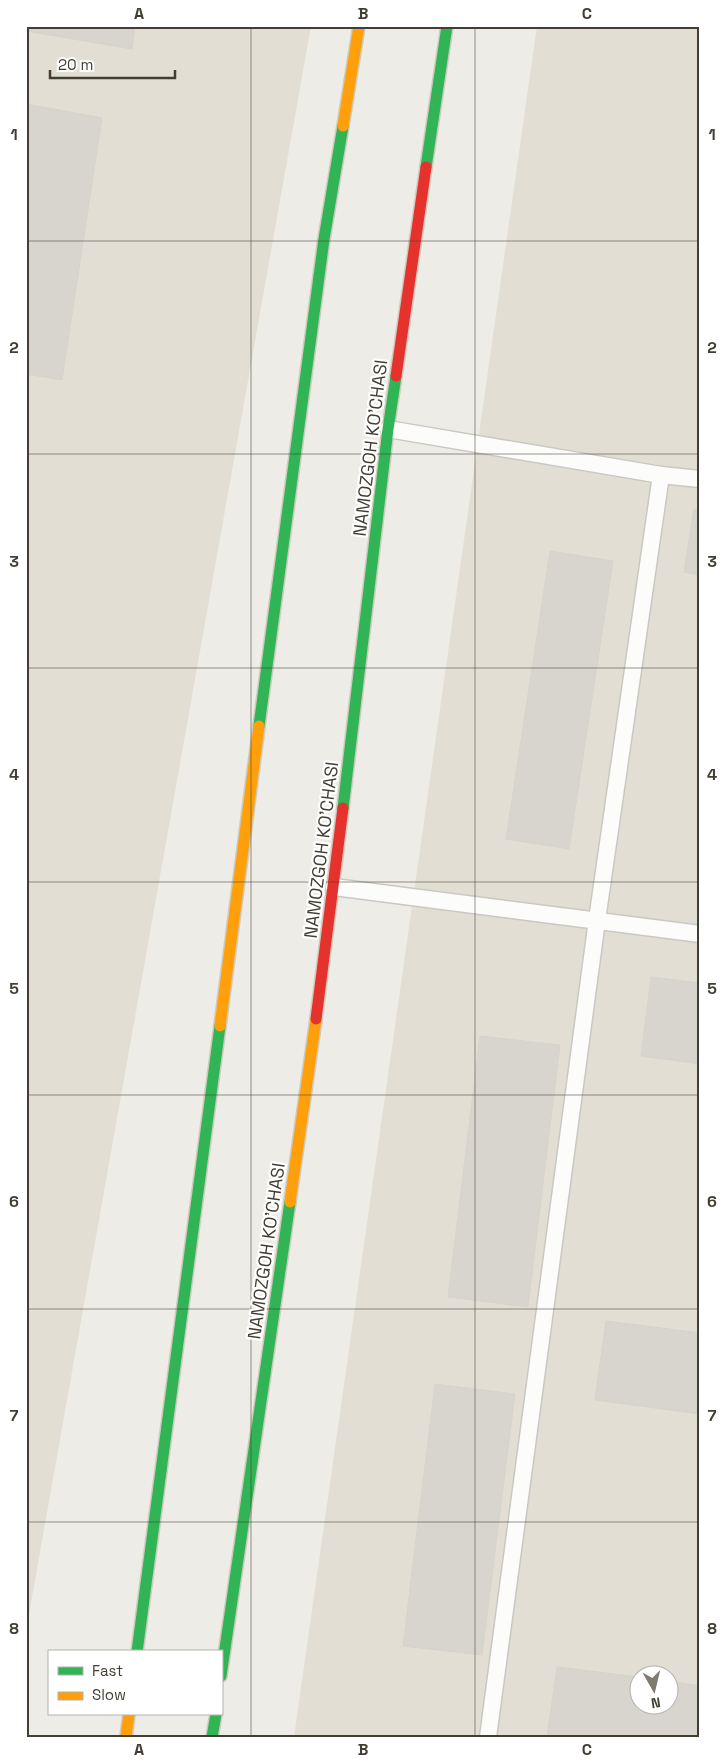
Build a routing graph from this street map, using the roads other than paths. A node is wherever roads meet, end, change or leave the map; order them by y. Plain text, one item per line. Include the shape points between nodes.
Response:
1 (359, 26) edge
2 (447, 26) edge
3 (388, 429) junction
4 (661, 475) junction
5 (700, 479) edge
6 (334, 887) junction
7 (597, 920) junction
8 (700, 934) edge
9 (137, 1650) edge
10 (222, 1669) edge
11 (129, 1716) edge
12 (216, 1716) edge
13 (126, 1737) edge
14 (212, 1737) edge
15 (488, 1737) edge

1 - 9 main road via 323,249
2 - 3 main road, NAMOZGOH KO'CHASI
3 - 4 lane
3 - 6 main road, NAMOZGOH KO'CHASI
4 - 5 lane
4 - 7 lane
6 - 7 lane
6 - 10 main road, NAMOZGOH KO'CHASI
7 - 8 lane
7 - 15 lane
11 - 13 main road
12 - 14 main road

